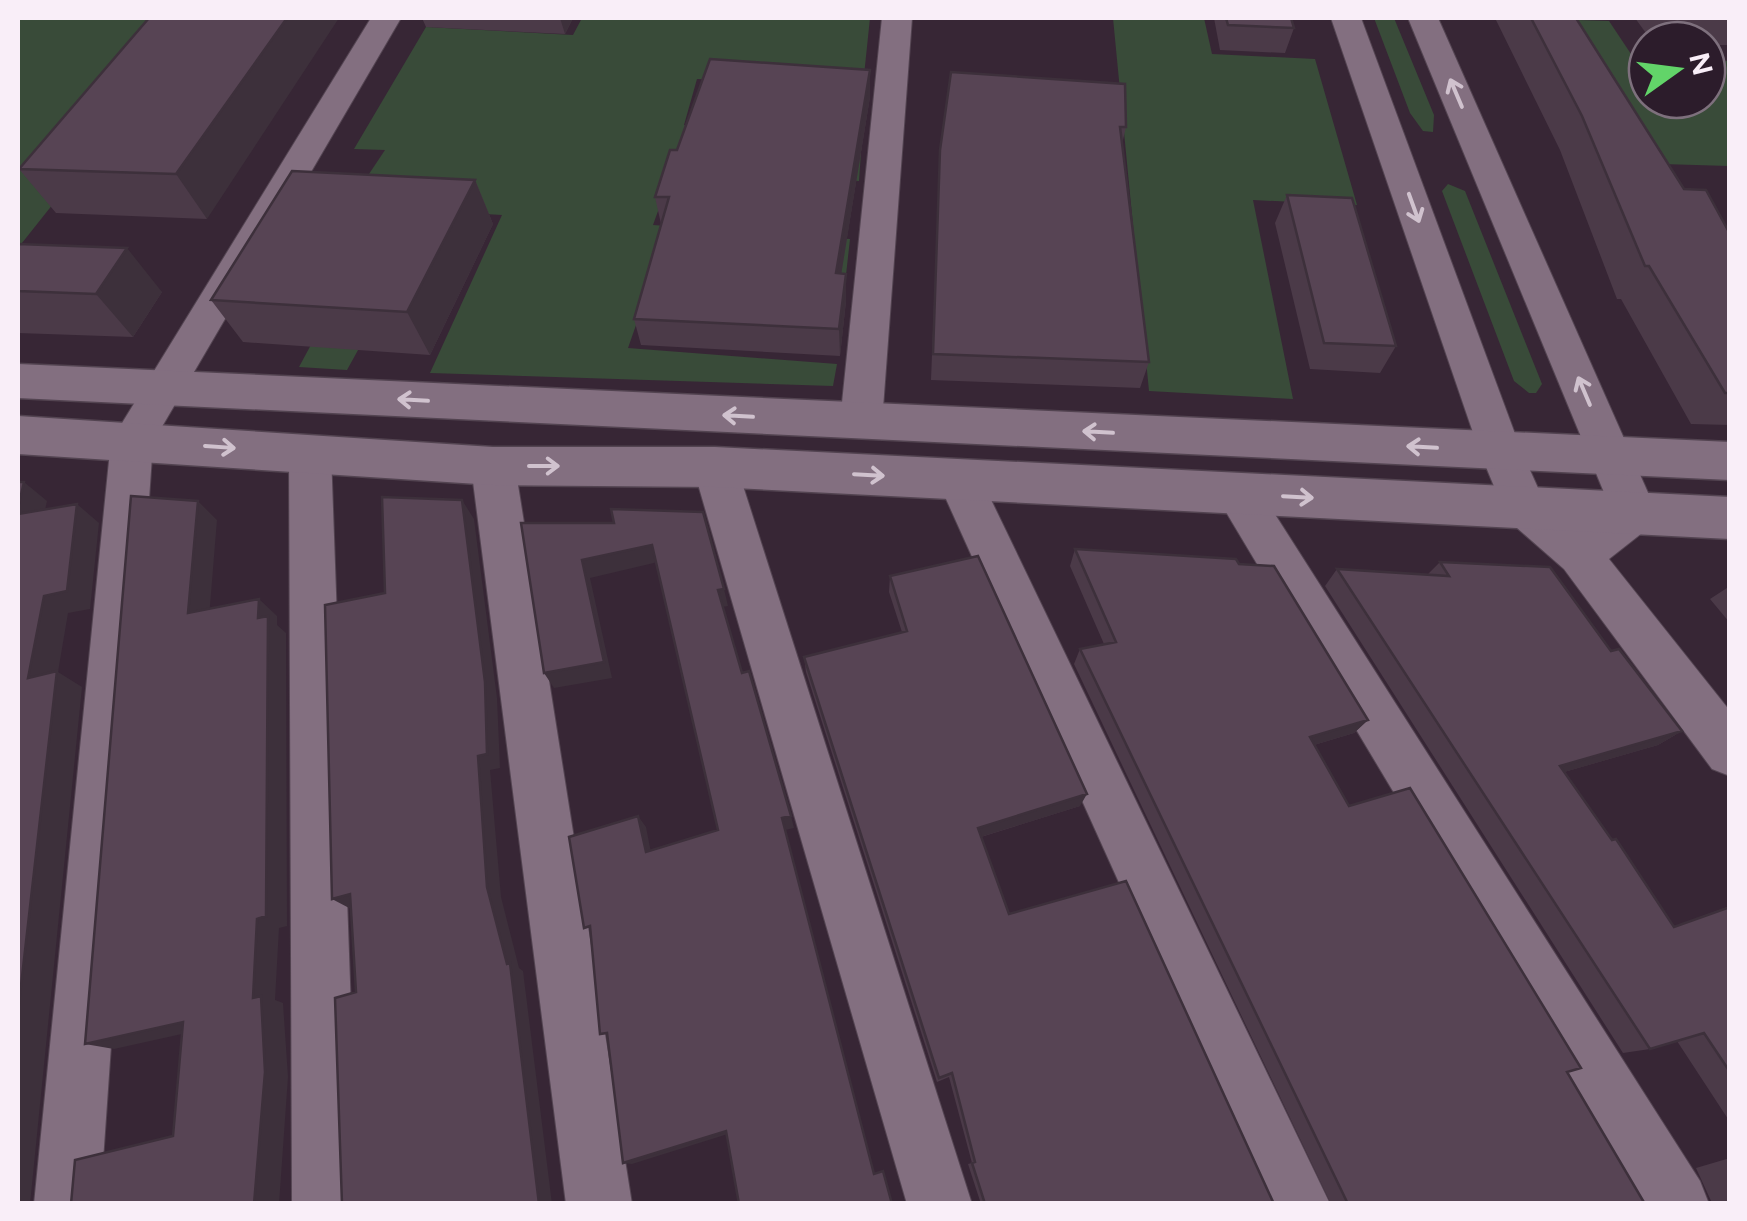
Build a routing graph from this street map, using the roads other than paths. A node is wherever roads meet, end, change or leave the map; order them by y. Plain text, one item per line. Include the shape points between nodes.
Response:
1 (386, 18) edge
2 (897, 18) edge
3 (1346, 18) edge
4 (1424, 18) edge
5 (18, 381) edge
6 (164, 388) junction
7 (861, 422) junction
8 (18, 435) edge
9 (132, 442) junction
10 (1500, 450) junction
11 (310, 453) junction
12 (1612, 456) junction
13 (1730, 462) edge
14 (493, 466) junction
15 (715, 466) junction
16 (959, 479) junction
17 (1239, 495) junction
18 (1525, 508) junction
19 (1636, 514) junction
20 (1730, 518) edge
21 (1580, 556) junction
22 (1730, 752) edge
23 (67, 1204) edge
24 (325, 1204) edge
25 (599, 1204) edge
26 (940, 1204) edge
27 (1298, 1204) edge
28 (1677, 1204) edge

1 - 6 street
2 - 7 street
3 -> 10 street
12 -> 4 street
5 - 6 main road
7 -> 6 main road
6 - 9 street
10 -> 7 main road
8 - 9 main road
9 -> 11 main road
9 - 23 street
10 - 12 main road
10 - 18 street
11 - 14 main road
11 - 24 street
12 - 13 main road
12 - 19 street
14 -> 15 main road
14 - 25 street
15 -> 16 main road
15 - 26 street
16 - 17 main road
16 - 27 street
17 -> 18 main road
17 - 28 street
18 - 19 main road
18 - 21 street
19 - 20 main road
19 - 21 street
21 - 22 street

